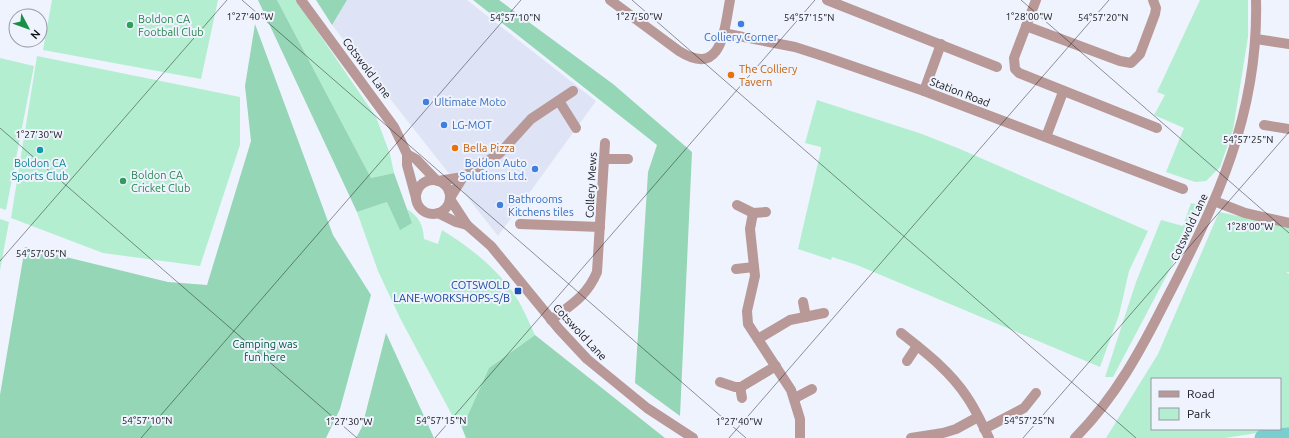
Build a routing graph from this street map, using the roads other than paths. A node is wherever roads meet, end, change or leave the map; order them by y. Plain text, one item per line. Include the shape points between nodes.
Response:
1 (301, 0) edge
2 (610, 0) edge
3 (730, 0) edge
4 (827, 0) edge
5 (1036, 0) edge
6 (1153, 0) edge
7 (1256, 0) edge
8 (1026, 26) junction
9 (723, 33) junction
10 (1256, 38) junction
11 (941, 44) junction
12 (1289, 44) edge
13 (997, 67) dead end
14 (573, 91) dead end
15 (924, 91) junction
16 (1063, 92) junction
17 (559, 101) junction
18 (1264, 125) dead end
19 (576, 128) dead end
20 (1157, 128) dead end
21 (1289, 129) edge
22 (1046, 137) junction
23 (605, 143) dead end
24 (407, 154) junction
25 (604, 159) junction
26 (628, 159) dead end
27 (463, 177) junction
28 (437, 181) junction
29 (1183, 189) dead end
30 (416, 198) junction
31 (450, 198) junction
32 (1214, 201) junction
33 (737, 205) dead end
34 (766, 212) dead end
35 (438, 213) junction
36 (753, 213) junction
37 (1289, 223) edge
38 (520, 224) dead end
39 (467, 225) junction
40 (600, 227) junction
41 (754, 267) junction
42 (736, 269) dead end
43 (803, 302) dead end
44 (824, 314) dead end
45 (806, 316) junction
46 (551, 320) junction
47 (901, 333) dead end
48 (758, 339) junction
49 (917, 346) junction
50 (907, 361) dead end
51 (776, 366) junction
52 (720, 382) dead end
53 (740, 387) junction
54 (812, 389) dead end
55 (1036, 393) dead end
56 (742, 398) dead end
57 (795, 398) junction
58 (978, 416) junction
59 (984, 429) junction
60 (693, 438) edge
61 (800, 438) edge
62 (911, 438) edge
63 (989, 438) edge
64 (1075, 438) edge

1 - 24 street, Cotswold Lane via 385,112
2 - 9 street via 679,51 699,60 706,59 718,50
3 - 9 street
4 - 11 street
5 - 8 street
6 - 8 street via 1155,14 1140,54 1131,62 1120,62
7 - 10 street, Cotswold Lane
8 - 16 street via 1014,58 1015,69 1024,77
9 - 15 street, Station Road via 795,47
10 - 12 street
10 - 32 street, Cotswold Lane via 1252,80 1240,132
11 - 13 street
11 - 15 street
14 - 17 street
15 - 22 street, Station Road
16 - 20 street
16 - 22 street
17 - 19 street
17 - 27 street via 531,119 500,153
18 - 21 street
22 - 29 street, Station Road
23 - 25 street, Collery Mews
24 - 28 street, Cotswold Lane via 416,159
24 - 30 street, Cotswold Lane
25 - 26 street
25 - 40 street, Collery Mews
27 - 28 street
27 - 31 street
28 - 30 street via 422,184
28 - 31 street via 447,187
30 - 35 street via 424,211
31 - 35 street via 446,208
31 - 39 street, Cotswold Lane
32 - 37 street
32 - 64 street, Cotswold Lane via 1183,269 1133,362 1103,408
33 - 36 street
34 - 36 street
35 - 39 street, Cotswold Lane
36 - 41 street via 750,229
38 - 40 street, Collery Mews
39 - 46 street, Cotswold Lane via 498,254
40 - 46 street, Collery Mews via 597,272 591,286
41 - 42 street
41 - 48 street via 755,283 747,318 751,331
43 - 45 street
44 - 45 street
45 - 48 street via 786,322
46 - 60 street, Cotswold Lane via 587,360 617,385
47 - 49 street
48 - 51 street
49 - 50 street
49 - 58 street via 949,375
51 - 53 street
51 - 57 street
52 - 53 street
53 - 56 street
54 - 57 street
55 - 59 street via 1024,408
57 - 61 street via 800,419
58 - 59 street
58 - 62 street via 956,429
59 - 63 street

